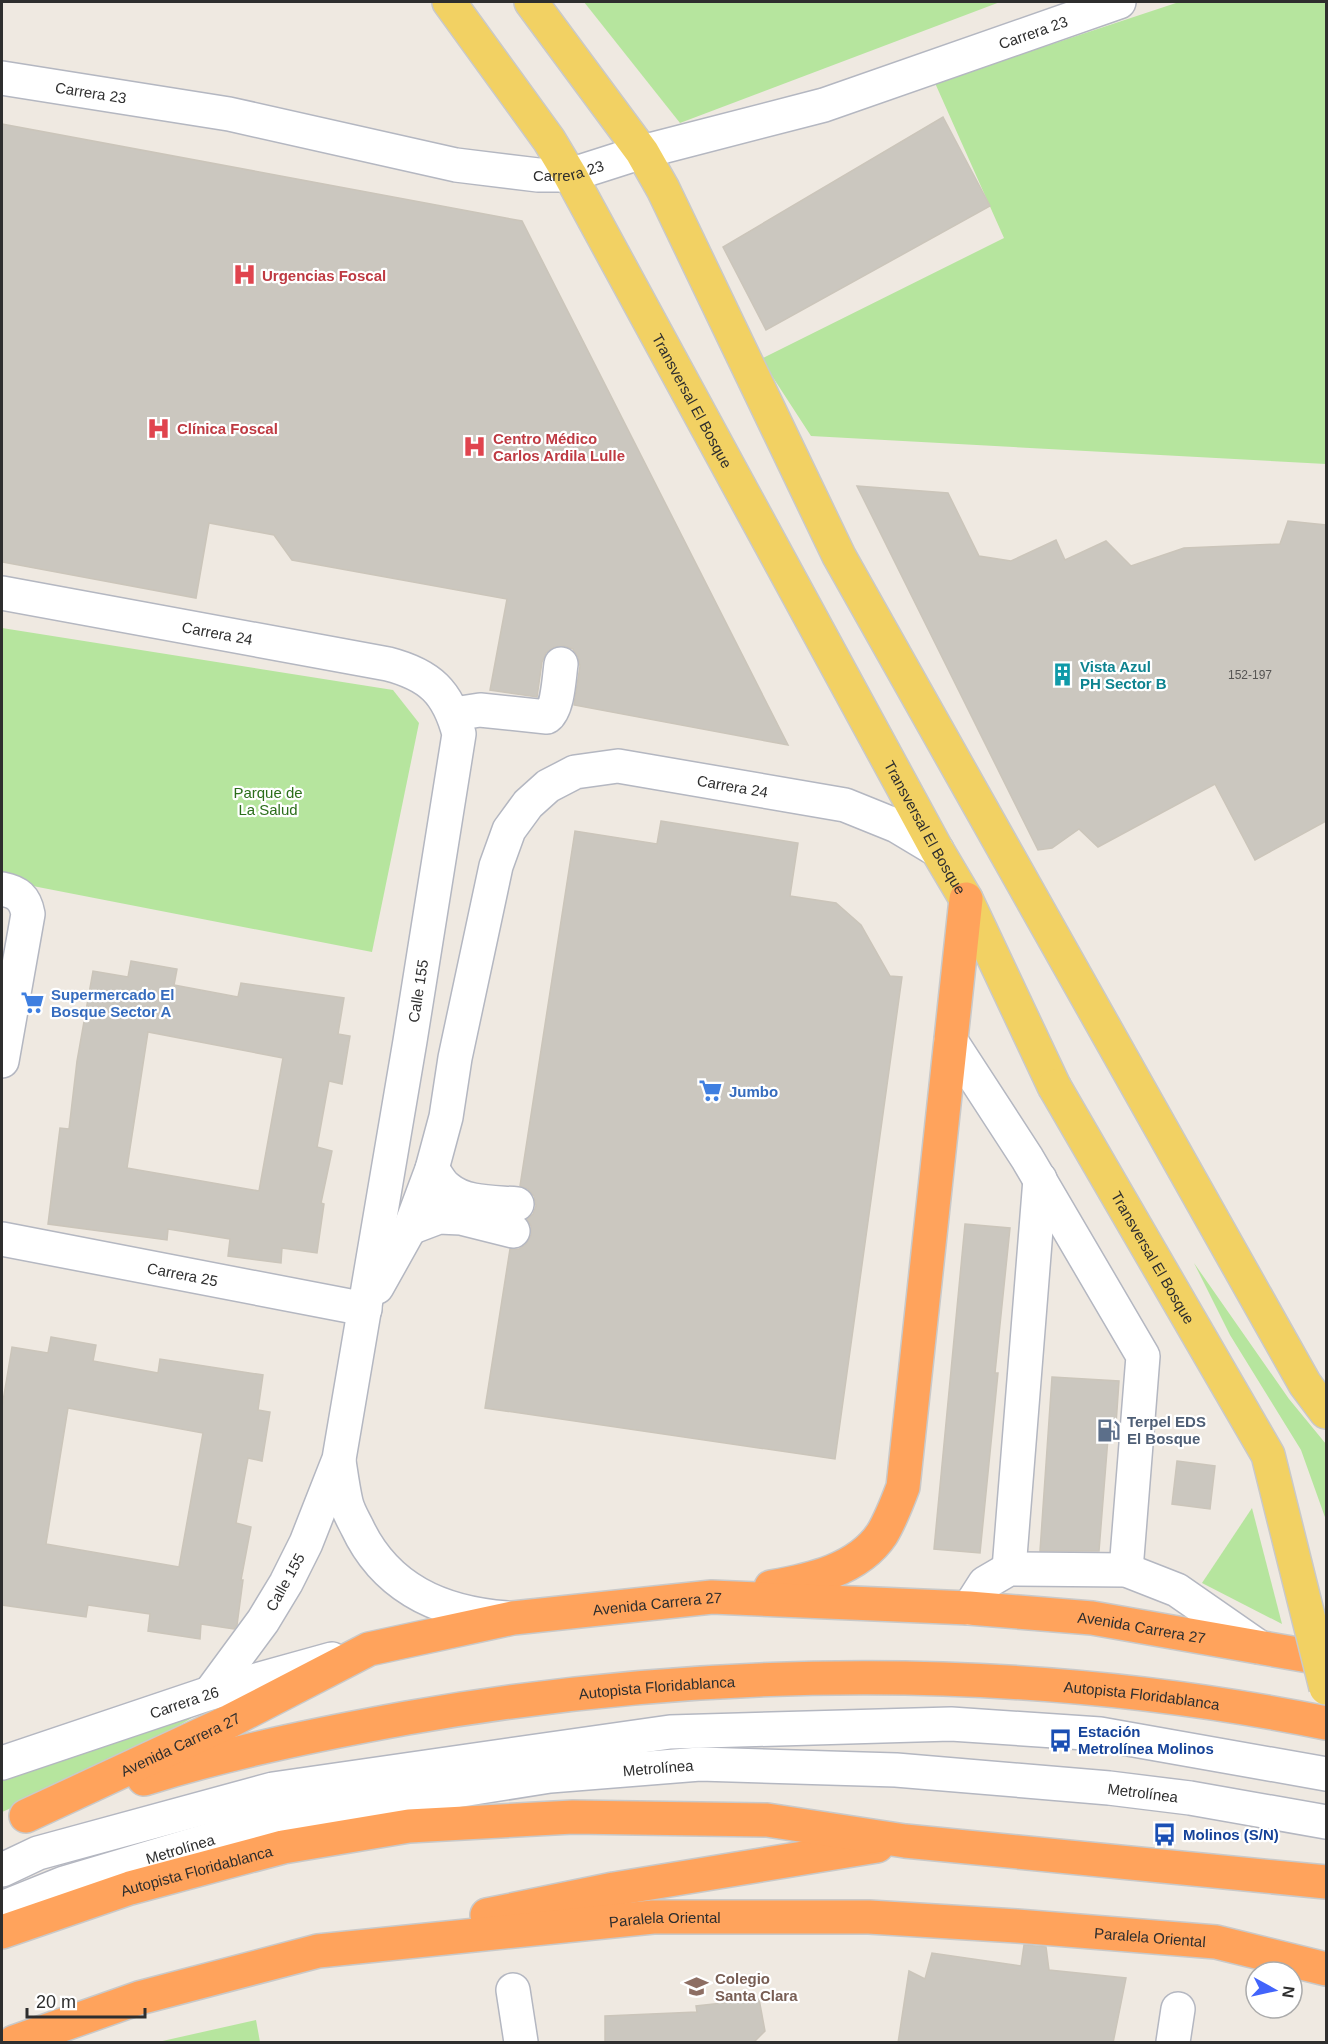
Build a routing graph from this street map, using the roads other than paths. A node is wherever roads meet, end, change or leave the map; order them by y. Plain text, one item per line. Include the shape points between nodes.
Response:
1 (449, 2) edge
2 (531, 2) edge
3 (1119, 2) edge
4 (2, 78) edge
5 (642, 152) junction
6 (570, 175) junction
7 (2, 593) edge
8 (561, 664) dead end
9 (429, 681) joint
10 (454, 714) junction
11 (528, 804) joint
12 (937, 850) junction
13 (2, 889) edge
14 (966, 899) junction
15 (951, 1041) junction
16 (2, 1061) edge
17 (432, 1169) junction
18 (1040, 1179) junction
19 (410, 1228) junction
20 (2, 1239) edge
21 (365, 1309) junction
22 (1326, 1412) edge
23 (339, 1459) junction
24 (1009, 1569) junction
25 (1126, 1570) junction
26 (712, 1597) junction
27 (969, 1608) junction
28 (513, 1618) junction
29 (1259, 1647) junction
30 (369, 1649) junction
31 (1326, 1659) edge
32 (1326, 1688) edge
33 (210, 1693) junction
34 (1326, 1723) edge
35 (2, 1763) edge
36 (1326, 1774) edge
37 (14, 1821) edge
38 (1326, 1822) edge
39 (905, 1841) junction
40 (2, 1870) edge
41 (1326, 1882) edge
42 (2, 1908) edge
43 (2, 1932) edge
44 (318, 1951) junction
45 (1326, 1969) edge
46 (513, 1990) dead end
47 (1178, 2009) dead end
48 (14, 2043) edge
49 (522, 2043) edge
50 (1173, 2043) edge

1 - 6 main road, Transversal El Bosque
2 - 5 main road
3 - 5 street, Carrera 23 via 824,105
4 - 6 street, Carrera 23 via 229,114 456,165
5 - 6 street, Carrera 23
5 - 22 main road via 839,556 1305,1384
6 - 12 main road, Transversal El Bosque
7 - 9 street, Carrera 24 via 388,664
8 - 10 street via 554,707 547,717 480,710
9 - 10 street, Calle 155 via 445,697
10 - 21 street, Calle 155 via 459,734 456,762
11 - 12 street, Carrera 24 via 548,786 576,772 618,766 845,805 897,825
11 - 17 street, Calle 155 via 509,830 496,866
12 - 14 main road, Transversal El Bosque
13 - 16 street via 21,897 28,914
14 - 15 highway
14 - 32 main road, Transversal El Bosque, bridge via 1054,1086 1268,1455
15 - 18 street
15 - 26 highway via 903,1487 892,1514 881,1536 856,1559 815,1579
17 - 19 street, Calle 155
17 - 19 street via 446,1188 515,1218 439,1217
18 - 24 street
18 - 25 street via 1143,1356
19 - 21 street, Calle 155
20 - 21 street, Carrera 25
21 - 23 street, Calle 155
23 - 28 street, Calle 155 via 346,1504 366,1546 396,1580 435,1604 479,1616
23 - 33 street, Calle 155 via 286,1583
24 - 25 street
24 - 27 street via 985,1583
25 - 29 street via 1177,1590
26 - 27 highway, Avenida Carrera 27
26 - 28 highway, Avenida Carrera 27
27 - 29 highway, Avenida Carrera 27 via 1092,1618
28 - 30 highway, Avenida Carrera 27
29 - 31 highway, Avenida Carrera 27
30 - 33 street, Carrera 26
30 - 37 highway, Avenida Carrera 27 via 230,1721
33 - 35 street, Carrera 26
34 - 37 highway, Autopista Floridablanca via 1119,1691 961,1680 803,1678 644,1686 488,1704 331,1732 177,1769
36 - 40 street, Metrolínea via 1100,1734 951,1724 670,1732 273,1789 38,1853
38 - 42 street, Metrolínea via 1190,1797 1109,1788 896,1770 700,1764 550,1776 279,1819 64,1883
39 - 41 highway, Autopista Floridablanca
39 - 43 highway, Autopista Floridablanca via 767,1820 573,1817 409,1826 283,1847 130,1888
39 - 44 highway via 614,1889
44 - 45 highway, Paralela Oriental via 653,1917 869,1917 1216,1942
44 - 48 highway, Paralela Oriental via 139,1998
46 - 49 street
47 - 50 street

